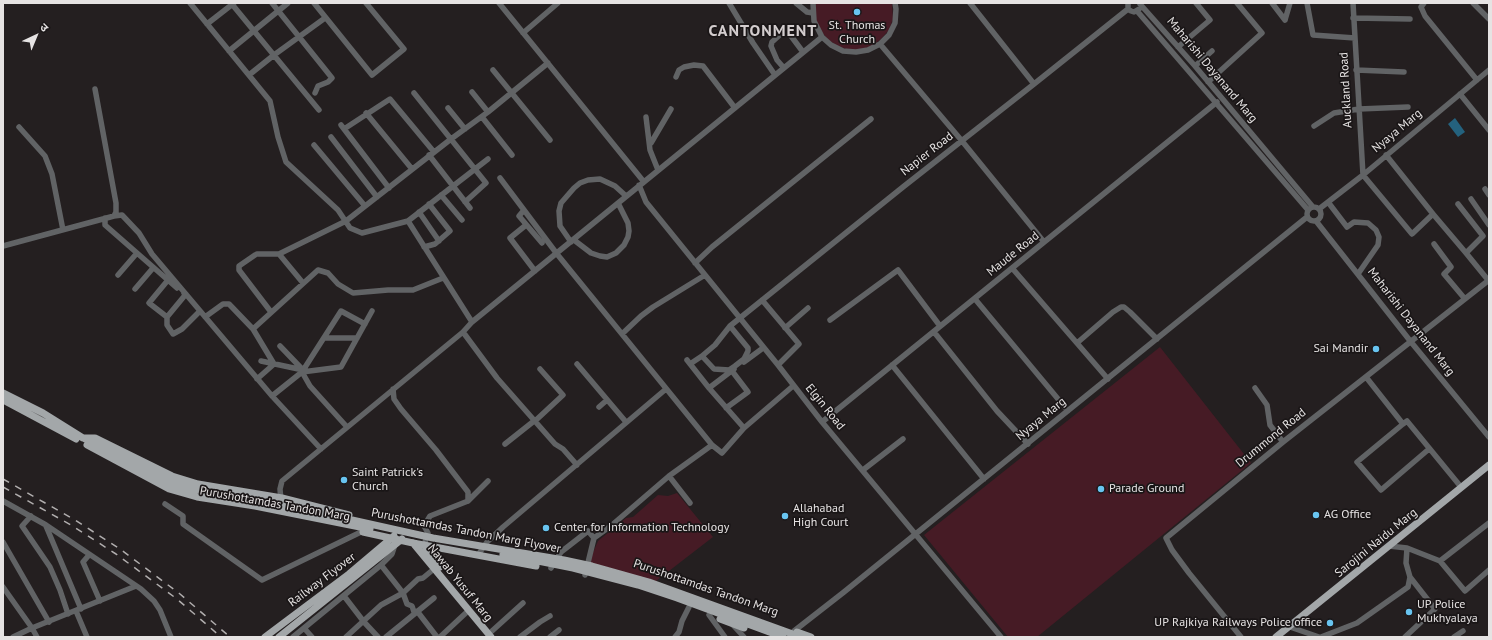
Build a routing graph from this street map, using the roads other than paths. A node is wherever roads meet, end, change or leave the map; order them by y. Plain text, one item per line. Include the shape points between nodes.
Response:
1 (190, 3) edge
2 (233, 3) edge
3 (272, 3) edge
4 (288, 3) edge
5 (314, 3) edge
6 (366, 3) edge
7 (499, 3) edge
8 (729, 3) edge
9 (796, 3) edge
10 (814, 3) edge
11 (895, 3) edge
12 (970, 3) edge
13 (1196, 3) edge
14 (1237, 3) edge
15 (1272, 3) edge
16 (1290, 3) edge
17 (1307, 3) edge
18 (1353, 3) edge
19 (1424, 3) edge
20 (1473, 3) edge
21 (556, 4) edge
22 (1140, 4) edge
23 (1128, 6) edge
24 (278, 10) junction
25 (1137, 11) junction
26 (813, 13) junction
27 (325, 18) junction
28 (1353, 18) junction
29 (1410, 18) dead end
30 (1489, 19) edge
31 (207, 24) junction
32 (254, 31) junction
33 (523, 32) junction
34 (298, 37) junction
35 (822, 37) junction
36 (1354, 38) junction
37 (880, 44) junction
38 (1178, 47) junction
39 (229, 51) junction
40 (1212, 51) dead end
41 (803, 52) junction
42 (274, 55) junction
43 (548, 63) junction
44 (1195, 66) junction
45 (784, 68) junction
46 (493, 70) dead end
47 (1356, 70) junction
48 (1489, 70) edge
49 (1404, 72) dead end
50 (248, 75) junction
51 (775, 75) junction
52 (676, 77) dead end
53 (1477, 80) junction
54 (1208, 82) junction
55 (1034, 84) junction
56 (95, 89) dead end
57 (472, 92) dead end
58 (512, 92) junction
59 (315, 93) dead end
60 (414, 93) dead end
61 (1460, 94) junction
62 (1217, 102) junction
63 (448, 108) dead end
64 (735, 108) junction
65 (1408, 108) dead end
66 (671, 109) dead end
67 (1358, 109) junction
68 (319, 110) dead end
69 (488, 112) junction
70 (366, 113) junction
71 (482, 117) junction
72 (646, 117) dead end
73 (871, 119) dead end
74 (1314, 126) dead end
75 (19, 127) dead end
76 (464, 129) junction
77 (1489, 130) edge
78 (332, 137) dead end
79 (451, 139) junction
80 (550, 140) dead end
81 (962, 141) junction
82 (650, 143) junction
83 (314, 145) dead end
84 (432, 154) junction
85 (512, 155) dead end
86 (1386, 155) junction
87 (488, 158) dead end
88 (412, 169) junction
89 (475, 169) junction
90 (658, 170) junction
91 (1362, 175) junction
92 (500, 178) dead end
93 (642, 184) junction
94 (453, 186) junction
95 (389, 188) junction
96 (1485, 189) dead end
97 (441, 195) junction
98 (1489, 195) edge
99 (626, 196) junction
100 (377, 197) junction
101 (1471, 199) dead end
102 (464, 202) junction
103 (1328, 202) junction
104 (618, 203) junction
105 (429, 204) junction
106 (1458, 204) dead end
107 (365, 206) junction
108 (470, 208) dead end
109 (1310, 208) junction
110 (1319, 209) junction
111 (524, 210) junction
112 (419, 212) junction
113 (1433, 214) junction
114 (114, 216) junction
115 (1307, 217) junction
116 (105, 218) junction
117 (462, 220) dead end
118 (346, 221) junction
119 (408, 221) junction
120 (1316, 221) junction
121 (526, 225) junction
122 (1489, 225) edge
123 (63, 230) junction
124 (439, 241) junction
125 (572, 241) junction
126 (1044, 242) junction
127 (542, 243) dead end
128 (1434, 244) dead end
129 (3, 246) edge
130 (424, 247) junction
131 (1466, 252) junction
132 (137, 253) junction
133 (279, 254) junction
134 (557, 254) junction
135 (695, 263) junction
136 (153, 268) junction
137 (1012, 268) junction
138 (535, 271) junction
139 (1358, 274) junction
140 (118, 275) dead end
141 (705, 275) junction
142 (444, 278) junction
143 (168, 280) junction
144 (1489, 280) edge
145 (303, 283) junction
146 (136, 289) dead end
147 (186, 294) junction
148 (975, 299) junction
149 (1465, 299) junction
150 (762, 300) junction
151 (808, 308) dead end
152 (200, 311) junction
153 (372, 311) dead end
154 (271, 312) junction
155 (167, 317) junction
156 (205, 317) junction
157 (740, 318) junction
158 (830, 320) dead end
159 (472, 322) junction
160 (365, 324) junction
161 (730, 326) junction
162 (940, 326) junction
163 (785, 328) junction
164 (253, 329) junction
165 (463, 332) junction
166 (934, 332) junction
167 (622, 334) junction
168 (324, 338) junction
169 (357, 338) junction
170 (1157, 339) junction
171 (1411, 342) junction
172 (1077, 343) junction
173 (280, 346) dead end
174 (763, 348) junction
175 (702, 356) junction
176 (261, 362) dead end
177 (274, 364) junction
178 (577, 364) dead end
179 (778, 365) junction
180 (892, 365) junction
181 (540, 369) dead end
182 (303, 371) junction
183 (732, 371) junction
184 (1366, 377) junction
185 (257, 379) junction
186 (1108, 379) junction
187 (794, 386) junction
188 (709, 388) junction
189 (1255, 388) dead end
190 (393, 389) junction
191 (666, 389) junction
192 (3, 393) edge
193 (272, 396) junction
194 (3, 400) edge
195 (607, 400) junction
196 (599, 407) dead end
197 (726, 408) junction
198 (1068, 411) junction
199 (534, 421) junction
200 (626, 422) junction
201 (822, 422) junction
202 (1403, 424) junction
203 (347, 427) junction
204 (744, 428) junction
205 (1489, 437) edge
206 (902, 439) dead end
207 (82, 440) junction
208 (1283, 442) junction
209 (505, 444) dead end
210 (712, 444) junction
211 (1028, 444) junction
212 (321, 449) junction
213 (1429, 449) junction
214 (577, 465) junction
215 (1489, 465) edge
216 (138, 469) junction
217 (863, 470) junction
218 (669, 476) junction
219 (984, 479) junction
220 (488, 481) dead end
221 (1461, 487) junction
222 (282, 498) junction
223 (3, 501) edge
224 (468, 502) junction
225 (690, 503) dead end
226 (165, 504) dead end
227 (280, 513) junction
228 (31, 516) junction
229 (1489, 523) edge
230 (46, 525) junction
231 (403, 528) junction
232 (411, 530) junction
233 (363, 531) junction
234 (428, 533) junction
235 (914, 534) junction
236 (392, 538) junction
237 (594, 538) junction
238 (401, 540) junction
239 (3, 542) edge
240 (487, 542) junction
241 (413, 543) junction
242 (424, 545) junction
243 (395, 546) junction
244 (1389, 546) junction
245 (1407, 548) junction
246 (89, 555) junction
247 (478, 555) junction
248 (559, 555) junction
249 (1440, 561) junction
250 (587, 562) junction
251 (381, 565) junction
252 (435, 568) junction
253 (551, 568) junction
254 (1488, 573) edge
255 (585, 575) junction
256 (1410, 578) junction
257 (136, 586) junction
258 (3, 587) edge
259 (402, 593) junction
260 (344, 596) junction
261 (434, 598) dead end
262 (100, 601) junction
263 (522, 603) dead end
264 (689, 607) junction
265 (78, 610) junction
266 (469, 610) junction
267 (417, 611) junction
268 (68, 614) junction
269 (709, 615) junction
270 (550, 616) dead end
271 (49, 622) junction
272 (364, 622) junction
273 (732, 624) junction
274 (1290, 627) junction
275 (32, 628) junction
276 (304, 628) junction
277 (559, 630) dead end
278 (794, 631) junction
279 (1463, 631) dead end
280 (493, 635) edge
281 (722, 636) edge
282 (13, 637) edge
283 (37, 637) edge
284 (87, 637) edge
285 (171, 637) edge
286 (265, 637) edge
287 (279, 637) edge
288 (292, 637) edge
289 (312, 637) edge
290 (346, 637) edge
291 (378, 637) edge
292 (386, 637) edge
293 (437, 637) edge
294 (440, 637) edge
295 (520, 637) edge
296 (550, 637) edge
297 (676, 637) edge
298 (744, 637) edge
299 (771, 637) edge
300 (783, 637) edge
301 (789, 637) edge
302 (800, 637) edge
303 (811, 637) edge
304 (1001, 637) edge
305 (1241, 637) edge
306 (1276, 637) edge
307 (1320, 637) edge
308 (1404, 637) edge
309 (1454, 637) edge

1 - 31 street
2 - 31 street
2 - 32 street
3 - 24 street
4 - 24 street
5 - 27 street
6 - 27 street via 404,49 372,75
7 - 33 street, Elgin Road
8 - 51 street
9 - 26 street via 807,12
10 - 26 street
11 - 37 street via 895,23 889,35
12 - 55 street
13 - 38 street via 1210,20
14 - 54 street via 1262,33
15 - 16 street via 1285,20
17 - 36 street via 1313,35
18 - 28 street, Auckland Road
19 - 53 street via 1421,7 1425,16
20 - 30 street
21 - 33 street
22 - 25 street
22 - 38 street, Maharishi Dayanand Marg
23 - 25 street via 1131,11
23 - 55 street, Napier Road
24 - 32 street
24 - 34 street
25 - 62 street, Maharishi Dayanand Marg
26 - 35 street
27 - 34 street
28 - 29 street
28 - 36 street, Auckland Road
31 - 39 street
32 - 39 street
32 - 42 street
33 - 43 street, Elgin Road
34 - 42 street
34 - 59 street via 332,78 318,86
35 - 37 street via 843,51 868,50
35 - 41 street
36 - 47 street, Auckland Road
37 - 81 street
38 - 44 street, Maharishi Dayanand Marg
39 - 50 street
40 - 44 street
41 - 45 street
41 - 45 street via 785,30 771,46
42 - 50 street
42 - 68 street
43 - 58 street
43 - 93 street, Elgin Road
44 - 54 street, Maharishi Dayanand Marg
45 - 51 street
46 - 58 street
47 - 49 street
47 - 67 street, Auckland Road
48 - 53 street, Nyaya Marg
50 - 118 street via 270,101 286,162 338,210
51 - 64 street
52 - 64 street via 679,70 684,67 703,66
53 - 61 street, Nyaya Marg
54 - 109 street, Maharishi Dayanand Marg
55 - 81 street, Napier Road
56 - 114 street via 116,203
57 - 69 street
58 - 69 street
58 - 80 street
60 - 79 street
61 - 77 street
61 - 86 street, Nyaya Marg
62 - 109 street, Maharishi Dayanand Marg
62 - 126 street, Maude Road
63 - 76 street
64 - 90 street
65 - 67 street
66 - 82 street
67 - 74 street via 1334,113
67 - 91 street, Auckland Road
69 - 71 street
70 - 84 street via 390,99
70 - 88 street
70 - 95 street via 342,127
71 - 76 street
71 - 85 street
72 - 82 street
73 - 135 street
75 - 123 street via 45,156 52,174
76 - 79 street
78 - 100 street
79 - 84 street
79 - 89 street
81 - 126 street
81 - 150 street, Napier Road
82 - 90 street
83 - 107 street
84 - 88 street
84 - 94 street
86 - 91 street, Nyaya Marg
86 - 113 street
87 - 89 street
88 - 95 street
89 - 94 street
89 - 102 street via 486,184
90 - 93 street
91 - 103 street, Nyaya Marg
91 - 113 street via 1412,234
92 - 111 street
93 - 99 street
93 - 135 street, Elgin Road via 646,202
94 - 97 street
94 - 102 street
95 - 100 street
96 - 98 street
97 - 105 street
97 - 117 street
99 - 104 street
99 - 125 street via 615,186 600,179 588,180 574,188 561,202 559,212 560,226
100 - 107 street
101 - 122 street
102 - 108 street
103 - 110 street, Nyaya Marg
103 - 139 street via 1347,227 1354,222 1368,223 1376,230 1378,245
104 - 125 street
104 - 125 street via 629,231 624,245 616,253 607,257 600,256
105 - 112 street
105 - 124 street via 450,231
106 - 131 street via 1483,236
107 - 118 street
109 - 110 street
109 - 115 street
110 - 120 street via 1321,214
111 - 121 street via 519,216
111 - 134 street
112 - 119 street
112 - 124 street
113 - 131 street
114 - 116 street
114 - 147 street via 122,215 139,233 152,254
115 - 120 street
115 - 170 street, Nyaya Marg
116 - 123 street
116 - 132 street via 105,225
118 - 119 street via 350,228 362,233
118 - 133 street
119 - 130 street
120 - 139 street, Maharishi Dayanand Marg
121 - 127 street
121 - 138 street via 510,238
123 - 129 street
124 - 130 street
125 - 134 street
126 - 137 street, Maude Road
128 - 149 street via 1452,266 1444,274
130 - 142 street
131 - 144 street
132 - 136 street
132 - 140 street
133 - 145 street
133 - 154 street via 256,254 239,266 239,270
134 - 138 street
134 - 167 street
135 - 141 street, Elgin Road
136 - 143 street
136 - 146 street
137 - 148 street, Maude Road
137 - 172 street
138 - 159 street
139 - 171 street, Maharishi Dayanand Marg
141 - 157 street, Elgin Road
141 - 167 street via 653,307
142 - 145 street via 413,290 353,293 338,284 328,273 318,270
142 - 159 street
143 - 147 street
143 - 155 street via 149,303
144 - 149 street, Drummond Road
145 - 154 street
147 - 152 street
147 - 155 street
148 - 162 street, Maude Road
148 - 198 street
149 - 171 street, Drummond Road
150 - 157 street, Napier Road
150 - 163 street
151 - 163 street
152 - 155 street via 182,329 173,334 167,325
152 - 156 street
153 - 160 street
154 - 164 street
156 - 164 street via 223,304 229,304
156 - 185 street
157 - 161 street, Napier Road
157 - 174 street, Elgin Road
158 - 162 street via 898,270
159 - 165 street
160 - 168 street via 341,311
160 - 169 street
161 - 175 street, Napier Road
161 - 175 street via 748,348 744,358 729,370 720,370 714,369
162 - 166 street, Maude Road
163 - 179 street via 799,344
164 - 177 street
165 - 190 street
165 - 199 street via 497,378
166 - 180 street, Maude Road
166 - 211 street via 997,411
167 - 191 street
168 - 169 street
168 - 182 street
169 - 182 street via 341,367
170 - 172 street via 1130,312 1121,307
170 - 186 street, Nyaya Marg
171 - 184 street, Drummond Road
171 - 205 street, Maharishi Dayanand Marg
172 - 186 street
173 - 182 street
174 - 179 street, Elgin Road
174 - 183 street
175 - 188 street, Napier Road via 688,362
176 - 177 street
177 - 182 street
177 - 185 street
178 - 195 street
179 - 187 street, Elgin Road
180 - 201 street, Maude Road
180 - 219 street
181 - 199 street via 563,395
182 - 193 street
182 - 203 street via 310,386
183 - 188 street
183 - 197 street via 748,392
184 - 202 street
184 - 208 street, Drummond Road
185 - 193 street
186 - 198 street, Nyaya Marg
187 - 201 street, Elgin Road
187 - 204 street
188 - 197 street
189 - 208 street via 1267,405 1270,425
190 - 203 street
190 - 224 street via 394,399 401,410 468,492
191 - 200 street
191 - 210 street
192 - 207 main road via 43,413
193 - 212 street
194 - 207 main road, Purushottamdas Tandon Marg
195 - 196 street
195 - 200 street
197 - 204 street
198 - 211 street, Nyaya Marg
199 - 209 street
199 - 214 street
200 - 214 street
201 - 217 street, Elgin Road
202 - 213 street via 1407,421
202 - 213 street via 1357,462 1381,490
203 - 212 street
204 - 210 street via 722,453
206 - 217 street
207 - 216 main road, Purushottamdas Tandon Marg Flyover
207 - 222 main road, Purushottamdas Tandon Marg via 95,438 172,476 198,484
207 - 227 main road, Purushottamdas Tandon Marg via 92,452 186,499
208 - 305 street, Drummond Road via 1166,538 1189,573
210 - 218 street
211 - 219 street, Nyaya Marg
212 - 222 street via 282,481
213 - 221 street
214 - 240 street
215 - 221 main road, Sarojini Naidu Marg
216 - 300 main road, Purushottamdas Tandon Marg Flyover via 169,489 197,497 255,506 604,576 677,598
216 - 302 main road, Purushottamdas Tandon Marg Flyover via 198,490 316,512 433,538 592,566 649,582
217 - 235 street, Elgin Road
218 - 225 street
218 - 237 street
219 - 235 street, Nyaya Marg
220 - 224 street
221 - 244 main road, Sarojini Naidu Marg
222 - 227 street
222 - 231 main road, Purushottamdas Tandon Marg
223 - 228 street
224 - 234 street via 430,516 424,526
226 - 233 street via 183,516 183,524 262,580
227 - 233 main road, Purushottamdas Tandon Marg
228 - 230 street
228 - 268 street via 22,526 50,566
229 - 249 street
230 - 246 street
230 - 265 street
231 - 232 main road, Purushottamdas Tandon Marg
231 - 236 main road, Railway Flyover
232 - 234 main road, Purushottamdas Tandon Marg
232 - 238 main road, Railway Flyover
233 - 236 main road, Purushottamdas Tandon Marg
234 - 240 main road, Purushottamdas Tandon Marg
234 - 242 street
235 - 278 street, Nyaya Marg
235 - 304 street, Elgin Road
236 - 238 main road, Purushottamdas Tandon Marg
236 - 286 main road, Railway Flyover
237 - 248 street via 588,531
237 - 250 street
238 - 241 main road, Purushottamdas Tandon Marg
238 - 243 main road, Railway Flyover
239 - 271 street
240 - 247 street
240 - 248 main road, Purushottamdas Tandon Marg
241 - 242 main road, Purushottamdas Tandon Marg
241 - 252 main road, Nawab Yusuf Marg
242 - 247 main road, Purushottamdas Tandon Marg
242 - 280 main road, Nawab Yusuf Marg
243 - 251 street via 392,554
243 - 287 main road, Railway Flyover
244 - 245 street
244 - 274 main road, Sarojini Naidu Marg
245 - 249 street
245 - 256 street via 1406,564
246 - 257 street
246 - 262 street via 84,562
247 - 253 main road, Purushottamdas Tandon Marg
248 - 250 main road, Purushottamdas Tandon Marg
248 - 253 street
249 - 254 street via 1465,591
250 - 255 street
250 - 278 main road, Purushottamdas Tandon Marg via 647,578
251 - 259 street
251 - 260 street
252 - 259 street
252 - 266 main road, Nawab Yusuf Marg
253 - 255 main road, Purushottamdas Tandon Marg
255 - 264 main road, Purushottamdas Tandon Marg via 640,589
256 - 307 street via 1408,587 1357,623
256 - 308 street via 1435,609
257 - 262 street
257 - 285 street via 154,601
258 - 275 street
259 - 267 street via 406,604 412,606 414,612
259 - 272 street via 381,605
260 - 272 street
260 - 276 street
261 - 267 street
262 - 265 street
263 - 280 street
264 - 269 main road, Purushottamdas Tandon Marg
264 - 297 street
265 - 268 street
265 - 284 street
266 - 280 main road, Nawab Yusuf Marg
266 - 294 street
267 - 292 street
267 - 293 street
268 - 271 street
269 - 273 main road, Purushottamdas Tandon Marg
269 - 281 street
270 - 295 street
271 - 275 street
272 - 290 street
272 - 291 street
273 - 298 street
273 - 299 main road, Purushottamdas Tandon Marg
274 - 306 main road, Sarojini Naidu Marg
274 - 307 street
275 - 282 street
275 - 283 street
276 - 288 street
276 - 289 street
277 - 296 street
278 - 301 street, Nyaya Marg
278 - 303 main road, Purushottamdas Tandon Marg
279 - 309 street

